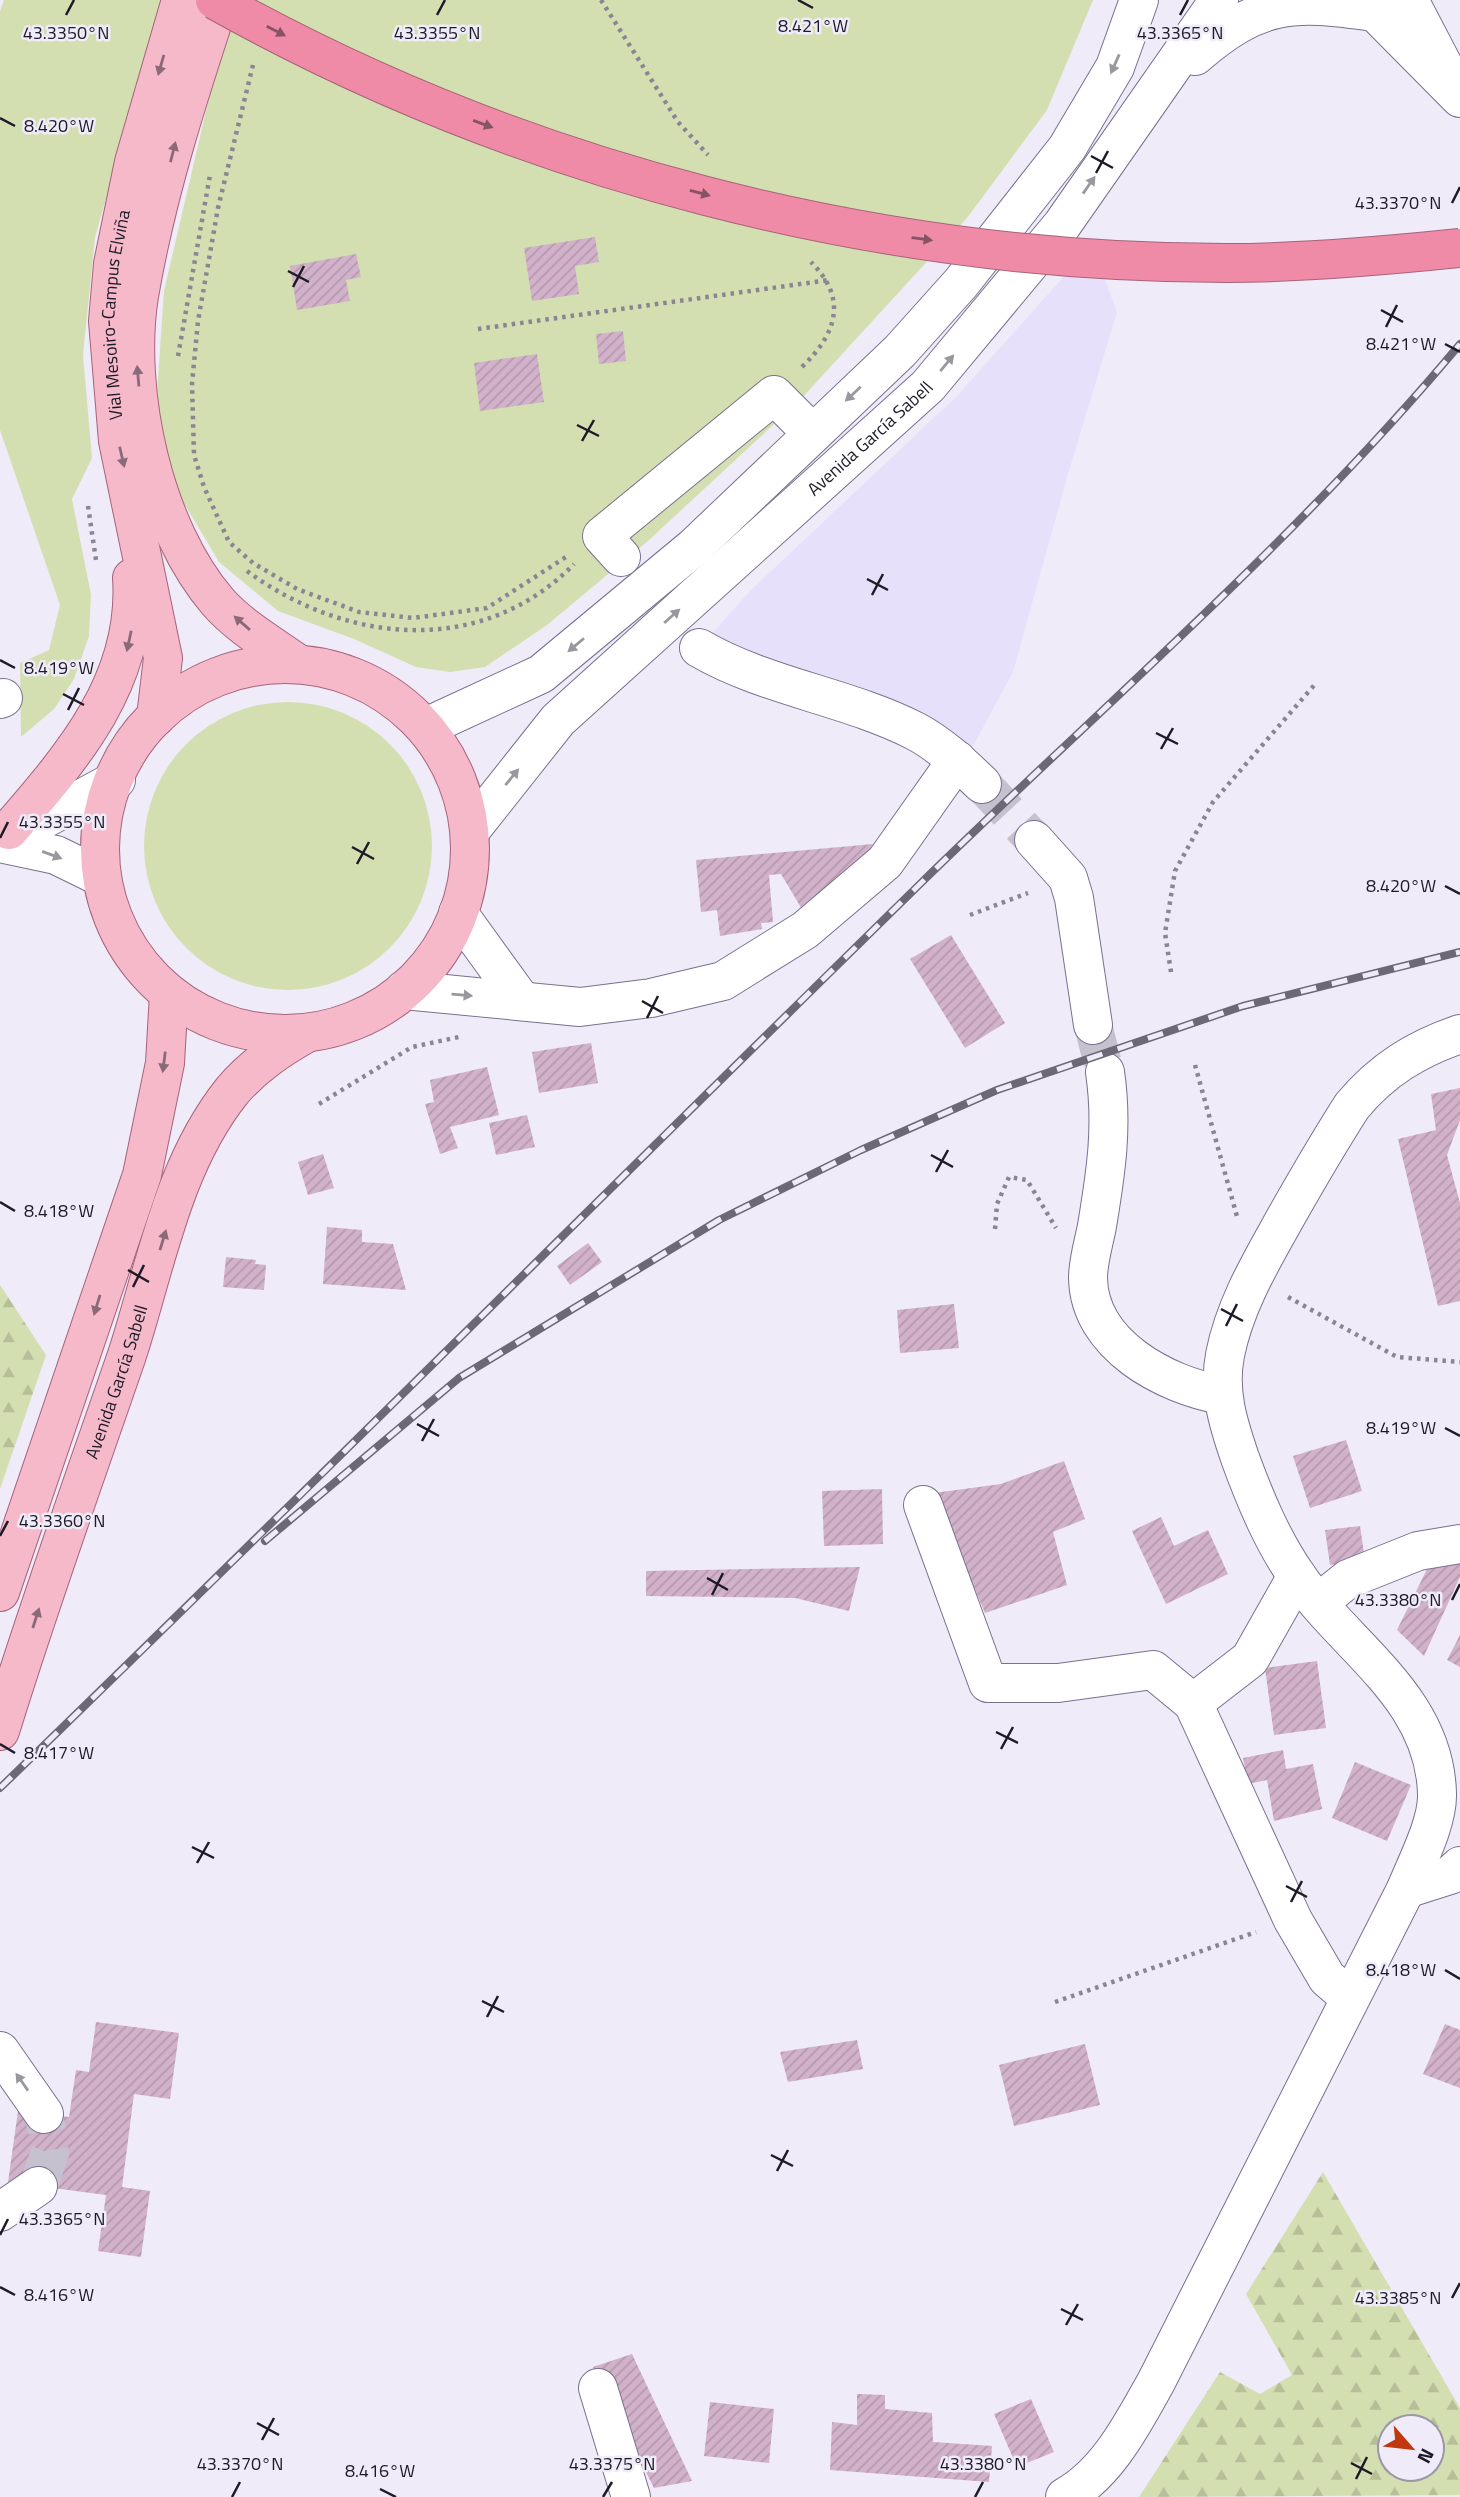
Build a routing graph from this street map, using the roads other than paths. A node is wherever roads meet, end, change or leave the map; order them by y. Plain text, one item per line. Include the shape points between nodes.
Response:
1 (181, 0) edge
2 (217, 0) edge
3 (1139, 0) edge
4 (1219, 0) edge
5 (1409, 0) edge
6 (1368, 6) edge
7 (1153, 92) junction
8 (1460, 98) edge
9 (1460, 248) edge
10 (811, 432) junction
11 (132, 499) junction
12 (611, 547) road end
13 (699, 648) dead end
14 (297, 663) junction
15 (156, 717) junction
16 (426, 727) junction
17 (116, 780) junction
18 (470, 831) junction
19 (3, 836) edge
20 (1034, 840) tunnel mouth
21 (101, 877) junction
22 (458, 913) junction
23 (404, 990) junction
24 (169, 994) junction
25 (521, 1000) junction
26 (1094, 1025) tunnel mouth
27 (307, 1033) junction
28 (1460, 1034) edge
29 (1105, 1072) tunnel mouth
30 (1222, 1395) junction
31 (923, 1505) dead end
32 (1460, 1544) edge
33 (1308, 1590) junction
34 (0, 1592) edge
35 (1193, 1703) junction
36 (0, 1731) edge
37 (1457, 1873) edge
38 (1406, 1889) junction
39 (1349, 1997) junction
40 (0, 2051) edge
41 (44, 2114) tunnel mouth
42 (38, 2186) tunnel mouth
43 (0, 2212) edge
44 (598, 2388) dead end
45 (631, 2497) edge
46 (1065, 2497) edge

1 -> 11 main road, Vial Mesoiro-Campus Elviña via 134,162 113,264 108,321 111,380 118,441
2 -> 9 highway, bridge via 462,117 601,166 746,206 907,237 1072,256 1227,263
14 -> 2 main road, Vial Mesoiro-Campus Elviña via 219,603 170,527 158,491 137,372 139,298 182,115
3 -> 10 street via 1115,67 1067,148 1016,216 900,351
4 - 7 street, Avenida García Sabell
5 - 8 street
6 - 7 street via 1328,0 1277,4 1229,27
6 - 8 street
18 -> 7 street, Avenida García Sabell via 558,720 928,386 1062,225
10 - 12 street via 774,395
10 -> 16 street via 694,547 541,674
11 - 15 main road, Vial Mesoiro-Campus Elviña via 163,658
11 -> 19 main road via 133,619 120,670 72,756
13 - 25 street via 723,662 916,731 969,772 885,862 805,930 723,981 651,999 580,1007
14 - 15 main road via 242,667 189,688
14 - 16 main road via 345,672 389,694
15 - 17 main road via 127,755
16 - 18 main road via 456,776
17 - 19 street
17 - 21 main road via 99,831
18 - 22 main road via 468,872
19 -> 21 street
20 - 26 street via 1068,878
21 - 24 main road via 113,922 136,961
22 - 23 main road via 439,950
22 - 25 street
23 -> 25 street
23 - 27 main road via 358,1019
24 - 27 main road via 211,1020 258,1033
24 -> 34 main road via 165,1063 142,1175
36 -> 27 main road, Avenida García Sabell via 185,1169 232,1091 268,1056
28 - 30 street via 1402,1060 1372,1081 1332,1136 1258,1266 1228,1344
29 - 30 street via 1111,1111 1107,1163 1088,1279 1098,1317 1139,1365 1177,1383
30 - 33 street via 1256,1499
31 - 35 street via 988,1683 1058,1683 1153,1670
32 - 33 street via 1418,1551
33 - 35 street via 1250,1658
33 - 38 street via 1402,1693 1430,1755 1437,1795 1426,1841
35 - 39 street via 1293,1920 1327,1978
37 - 38 street
38 - 39 street
39 - 46 street via 1129,2430 1098,2469
41 -> 40 street
42 - 43 street
44 - 45 street

